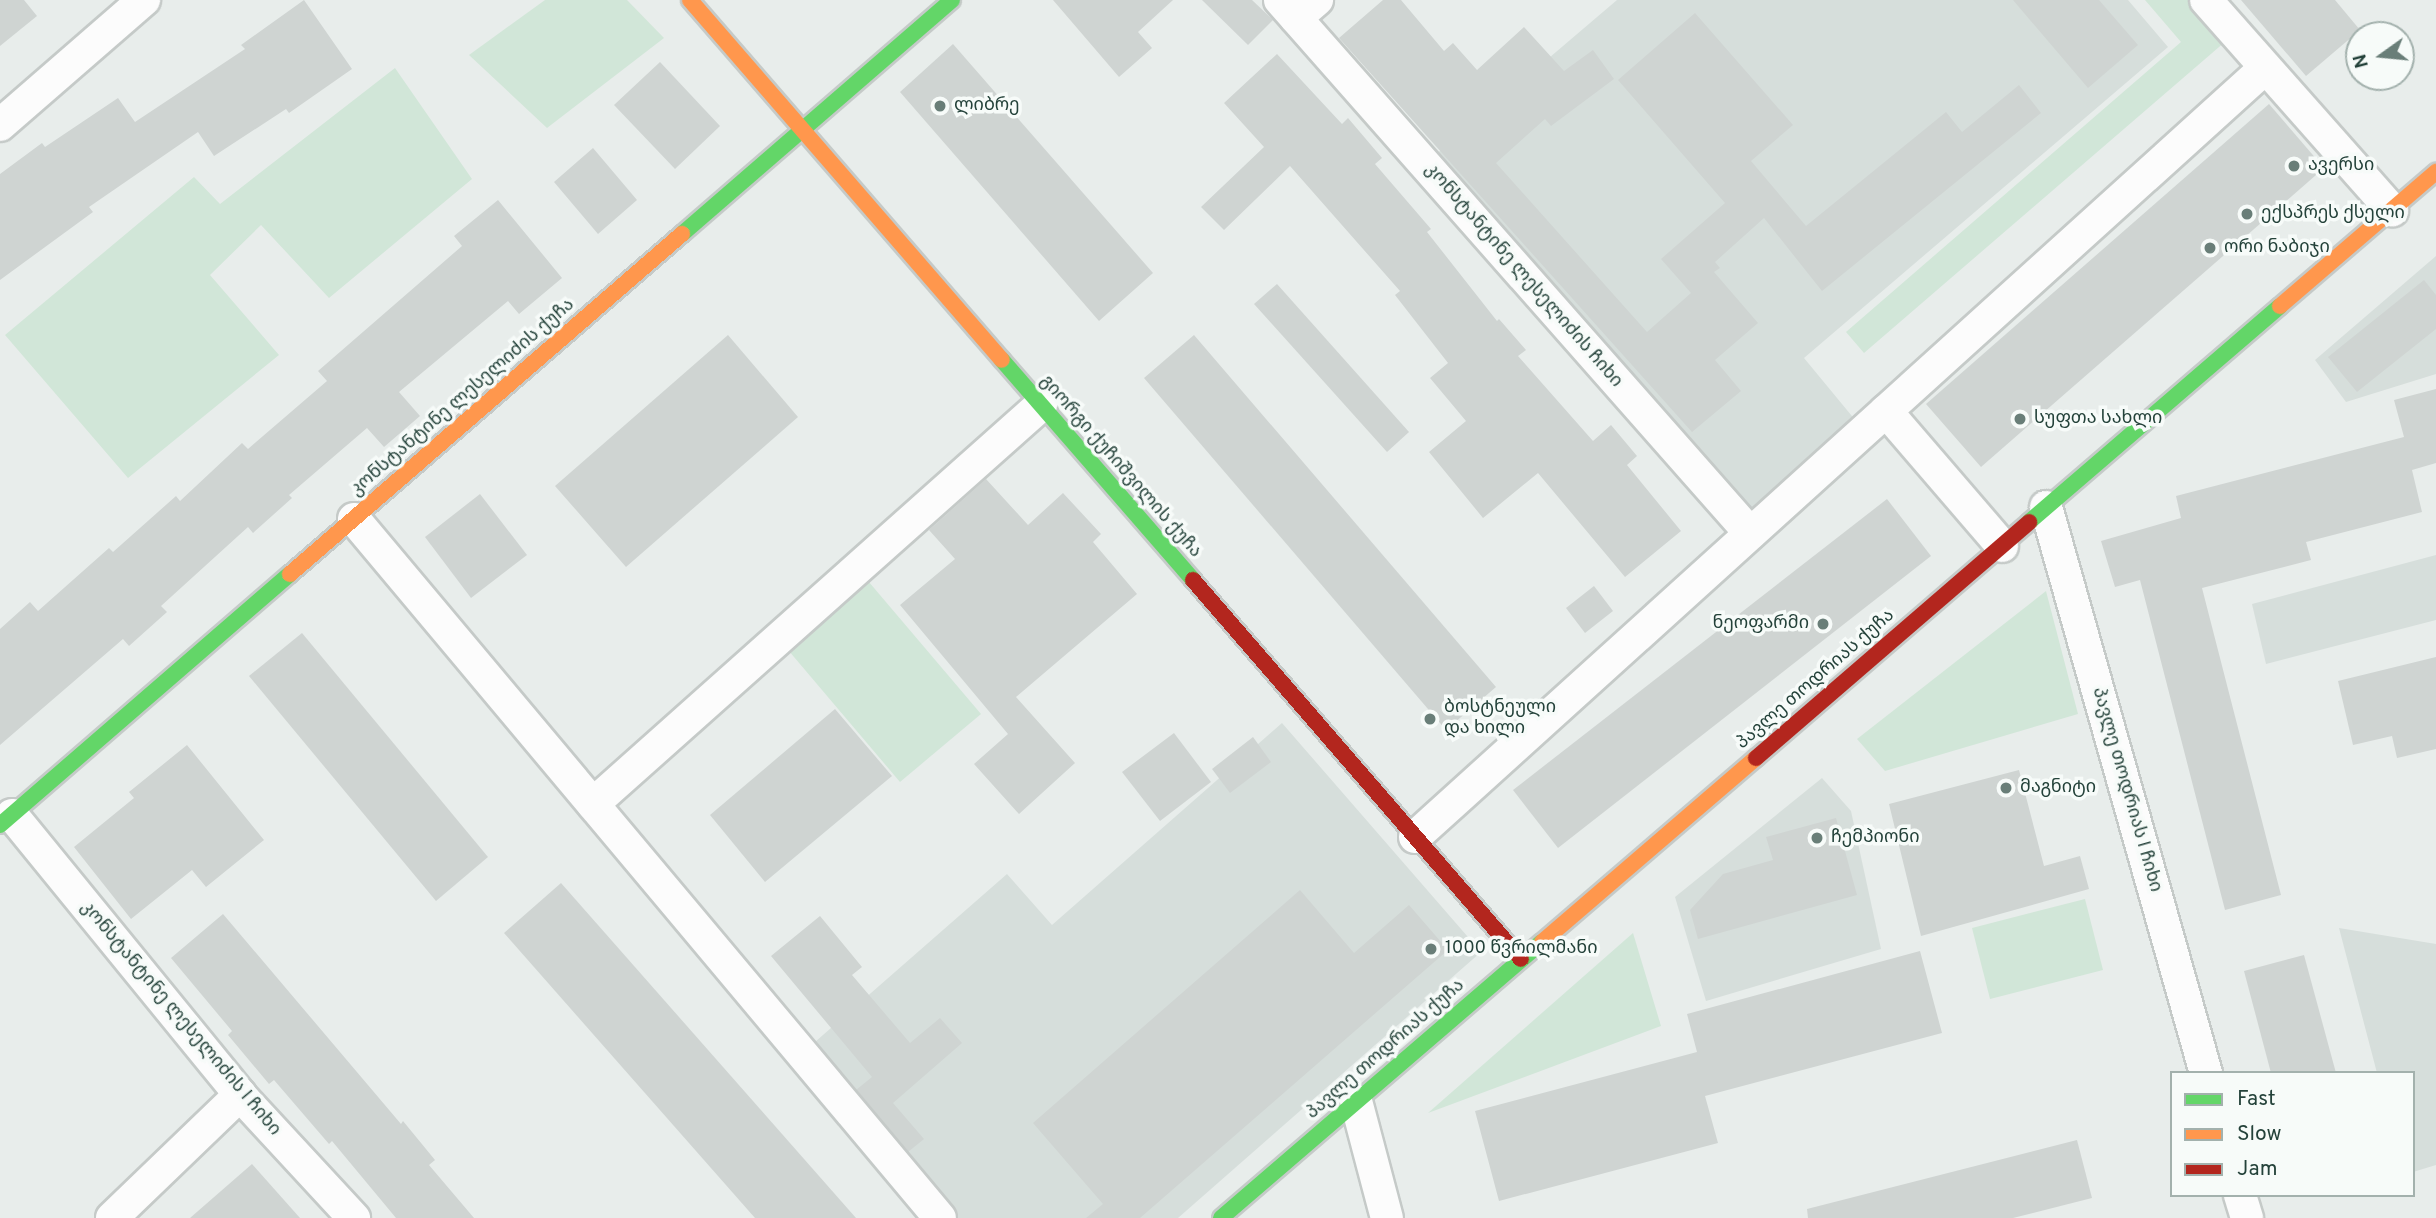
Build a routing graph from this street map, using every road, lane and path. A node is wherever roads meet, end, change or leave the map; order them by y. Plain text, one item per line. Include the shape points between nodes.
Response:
1 (690, 0) edge
2 (952, 0) edge
3 (2206, 0) edge
4 (138, 2) edge
5 (1298, 6) edge
6 (2264, 69) junction
7 (0, 125) edge
8 (803, 130) junction
9 (2436, 172) edge
10 (2392, 210) junction
11 (1041, 405) junction
12 (1886, 411) junction
13 (2046, 507) junction
14 (354, 519) junction
15 (1750, 533) junction
16 (2002, 545) junction
17 (593, 804) junction
18 (6, 820) edge
19 (1415, 837) junction
20 (1521, 959) junction
21 (2205, 1071) edge
22 (240, 1095) junction
23 (1356, 1101) junction
24 (2241, 1197) edge
25 (112, 1218) edge
26 (354, 1218) edge
27 (940, 1218) edge
28 (1221, 1218) edge
29 (1387, 1218) edge
30 (2247, 1218) edge

1 - 8 street, გიორგი ქუჩიშვილის ქუჩა
2 - 8 street, კონსტანტინე ლესელიძის ქუჩა
3 - 6 street
4 - 7 street
5 - 15 street, კონსტანტინე ლესელიძის ჩიხი
6 - 10 street
6 - 12 street
8 - 11 street, გიორგი ქუჩიშვილის ქუჩა
8 - 14 street, კონსტანტინე ლესელიძის ქუჩა
9 - 10 street, პავლე თოდრიას ქუჩა
10 - 13 street, პავლე თოდრიას ქუჩა
11 - 17 street
11 - 19 street, გიორგი ქუჩიშვილის ქუჩა
12 - 15 street
12 - 16 street
13 - 16 street, პავლე თოდრიას ქუჩა
13 - 21 street, პავლე თოდრიას I ჩიხი
14 - 17 street
14 - 18 street, კონსტანტინე ლესელიძის ქუჩა
15 - 19 street
16 - 20 street, პავლე თოდრიას ქუჩა
17 - 27 street
18 - 22 street, კონსტანტინე ლესელიძის I ჩიხი
19 - 20 street, გიორგი ქუჩიშვილის ქუჩა
20 - 23 street, პავლე თოდრიას ქუჩა
22 - 25 street
22 - 26 street, კონსტანტინე ლესელიძის I ჩიხი
23 - 28 street, პავლე თოდრიას ქუჩა
23 - 29 street
24 - 30 street

